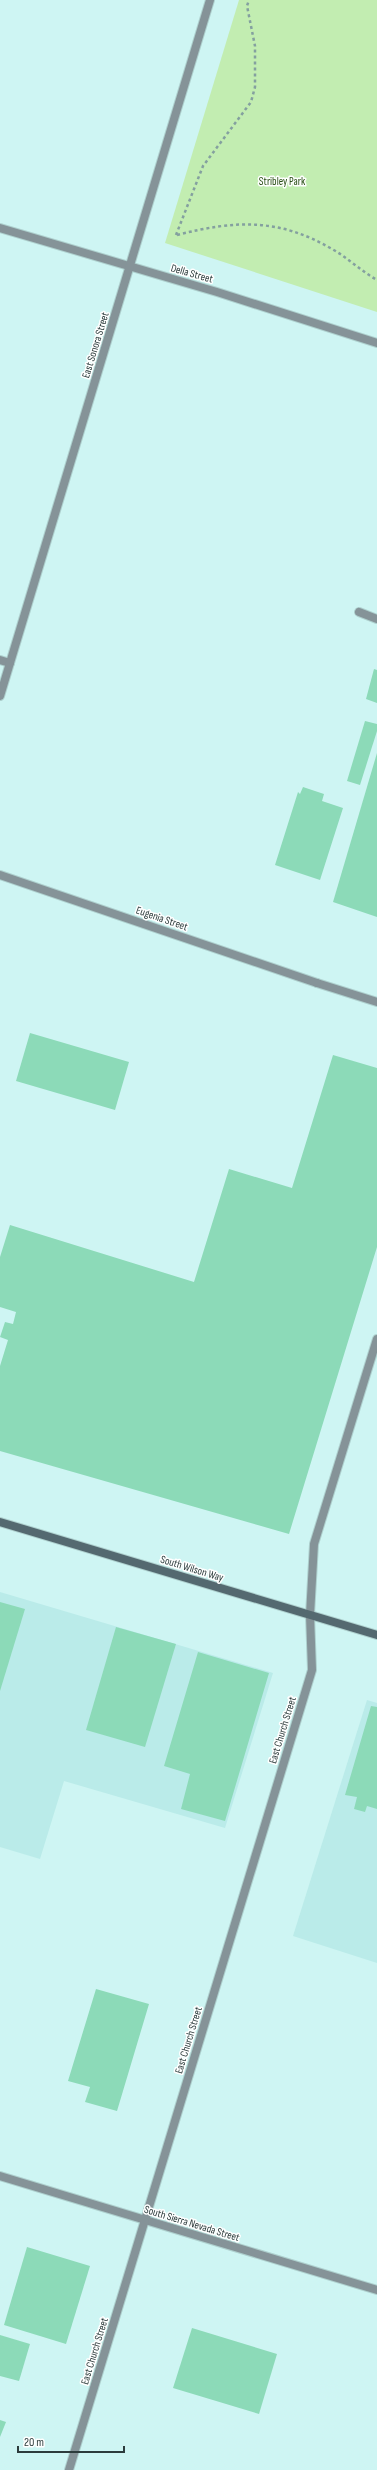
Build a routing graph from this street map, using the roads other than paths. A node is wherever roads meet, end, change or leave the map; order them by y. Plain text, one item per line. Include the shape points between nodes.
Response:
1 (210, 0) edge
2 (0, 228) edge
3 (130, 267) junction
4 (377, 343) edge
5 (359, 612) dead end
6 (377, 619) edge
7 (0, 660) edge
8 (10, 663) junction
9 (0, 696) edge
10 (0, 875) edge
11 (377, 1002) edge
12 (377, 1339) edge
13 (0, 1522) edge
14 (310, 1615) junction
15 (377, 1635) edge
16 (0, 2176) edge
17 (145, 2220) junction
18 (377, 2290) edge
19 (69, 2470) edge

1 - 3 street, East Sonora Street
2 - 3 street, Della Street
3 - 4 street, Della Street
3 - 8 street, East Sonora Street
5 - 6 street
7 - 8 street
8 - 9 street, East Sonora Street
10 - 11 street, Eugenia Street
12 - 14 street, East Church Street via 314,1544
13 - 14 main road, South Wilson Way
14 - 15 main road, South Wilson Way
14 - 17 street, East Church Street via 312,1670
16 - 17 street, South Sierra Nevada Street
17 - 18 street, South Sierra Nevada Street
17 - 19 street, East Church Street

